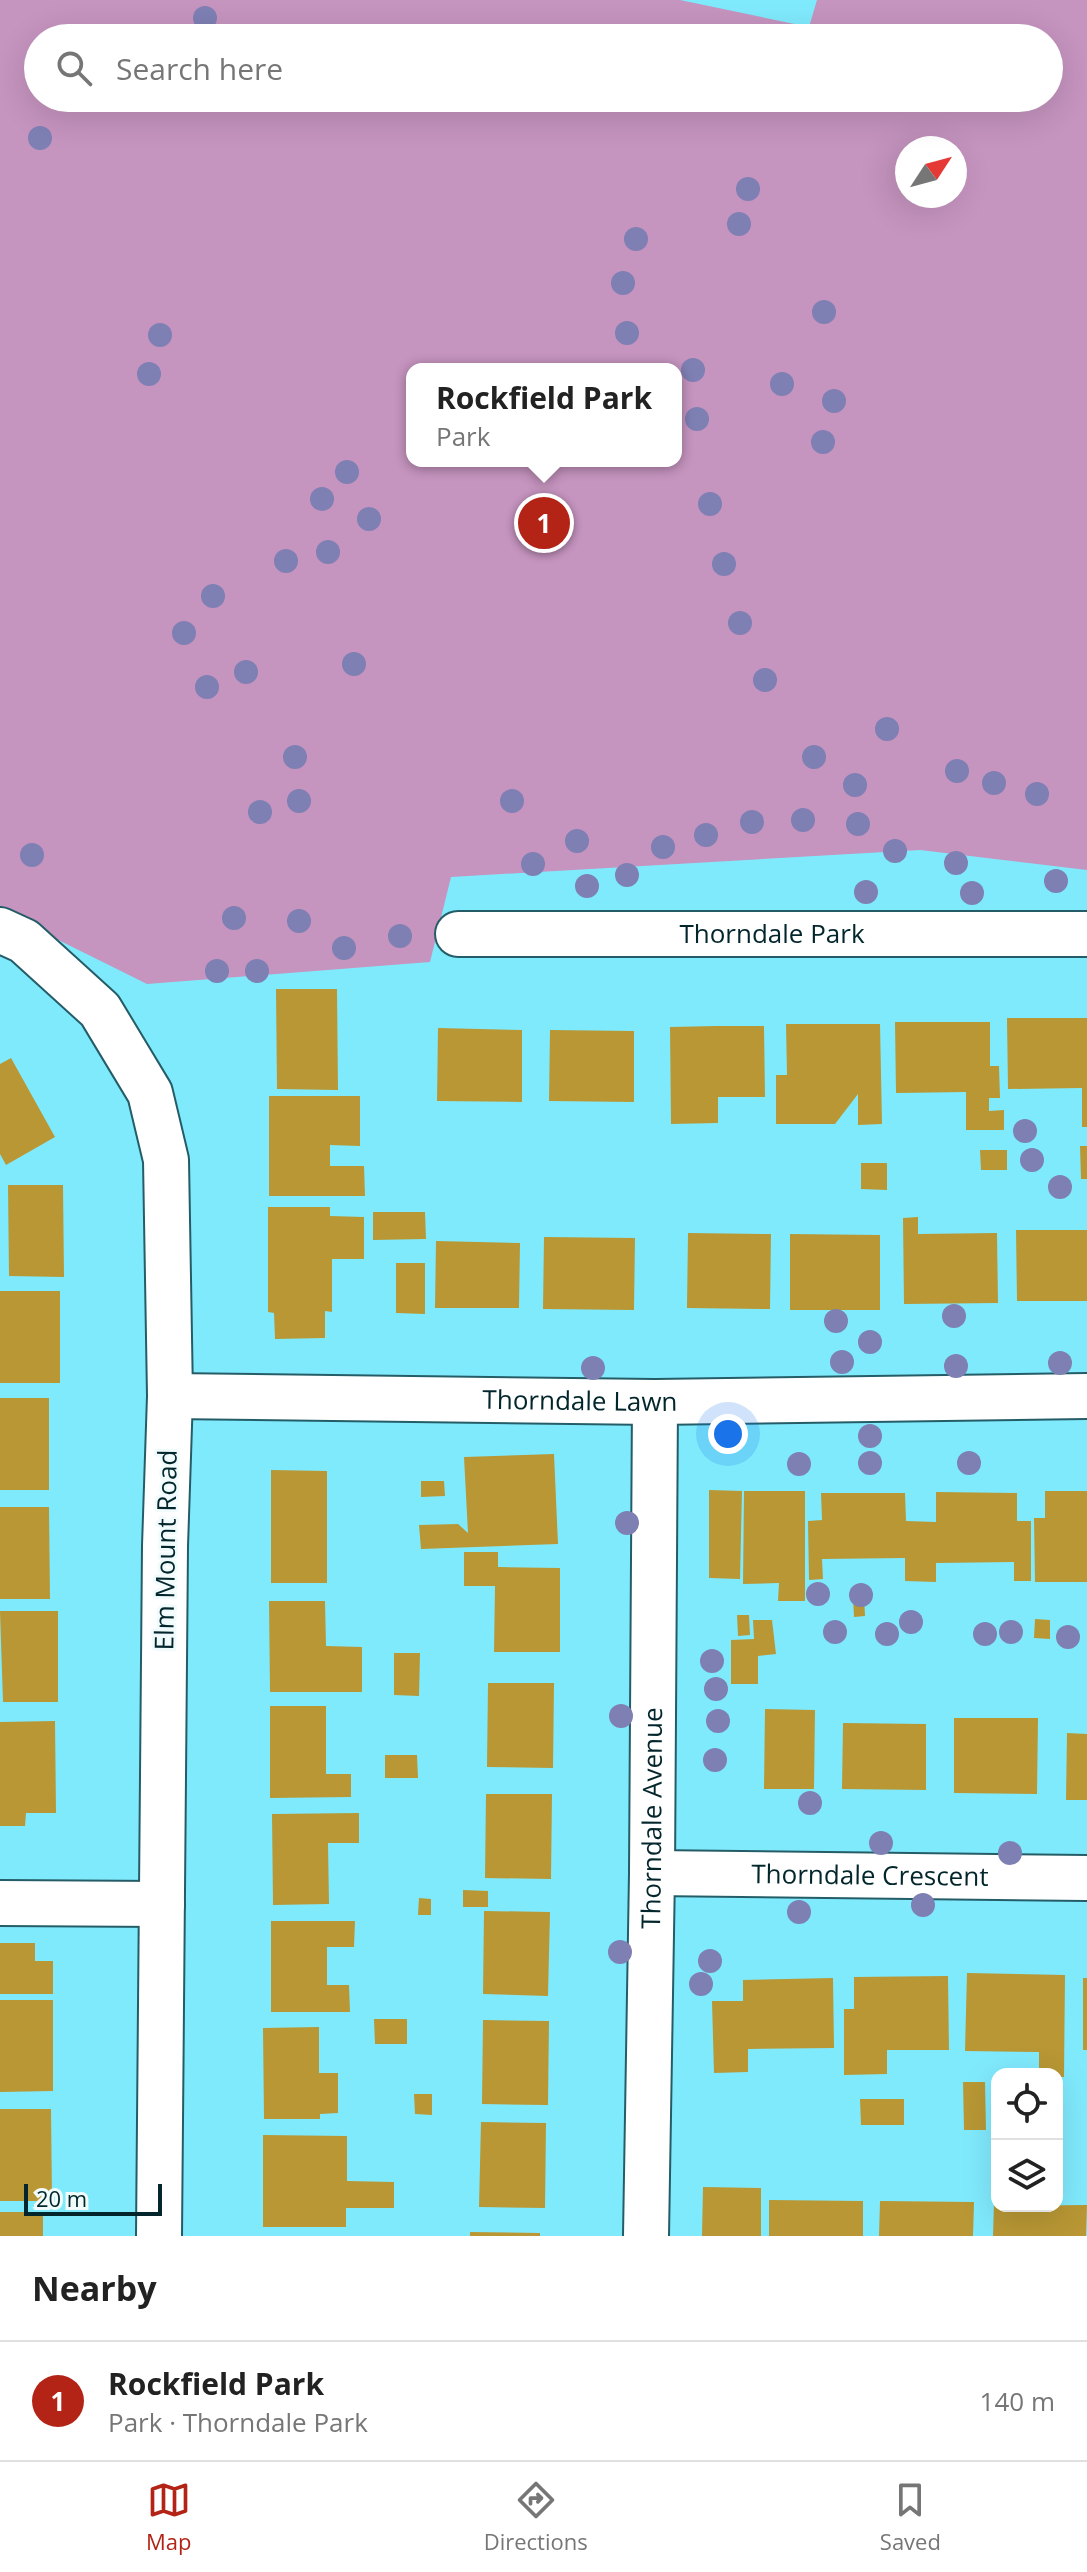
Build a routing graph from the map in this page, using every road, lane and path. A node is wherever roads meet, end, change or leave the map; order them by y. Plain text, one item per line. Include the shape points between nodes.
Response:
1 (0, 930) edge
2 (458, 934) dead end
3 (1087, 934) edge
4 (170, 1396) junction
5 (1087, 1396) edge
6 (655, 1402) junction
7 (652, 1873) junction
8 (1087, 1878) edge
9 (0, 1903) edge
10 (162, 1904) junction
11 (159, 2236) edge
12 (646, 2236) edge

1 - 4 street, Elm Mount Road via 24,941 100,1010 150,1093 166,1160
2 - 3 street, Thorndale Park
4 - 6 street, Thorndale Lawn
4 - 10 street, Elm Mount Road
5 - 6 street, Thorndale Lawn
6 - 7 street, Thorndale Avenue
7 - 8 street, Thorndale Crescent
7 - 12 street, Thorndale Avenue
9 - 10 street
10 - 11 street, Elm Mount Road

